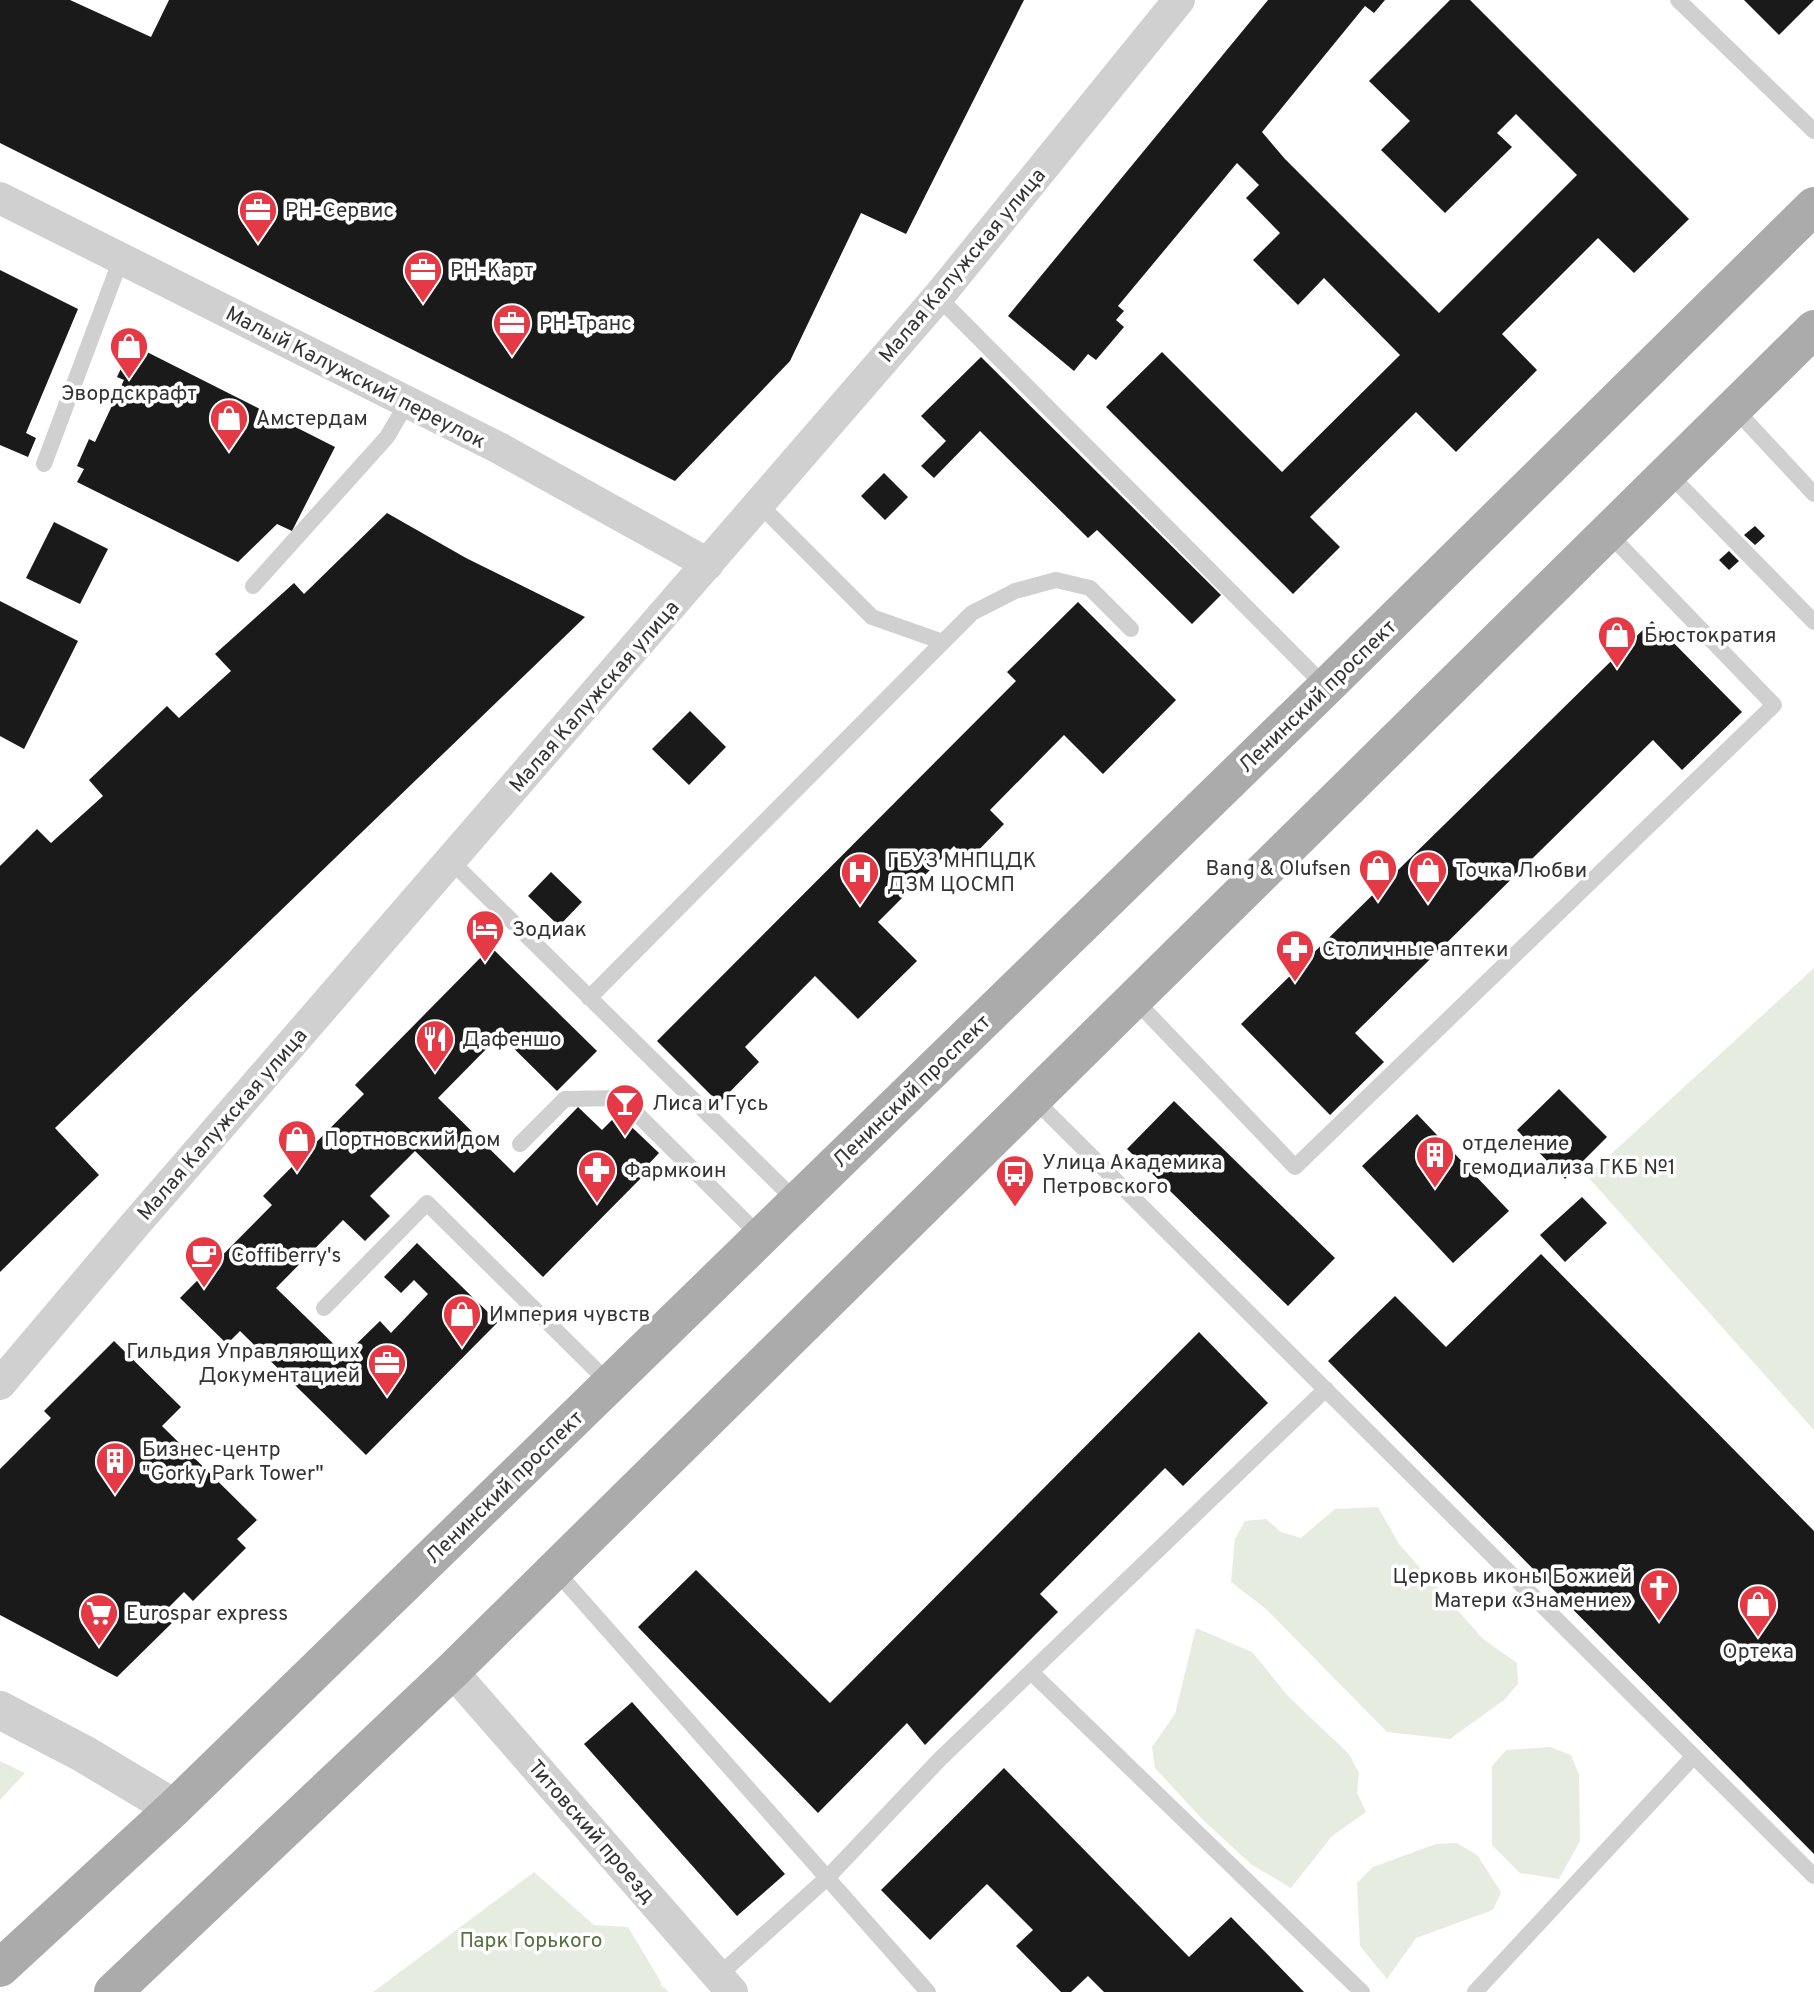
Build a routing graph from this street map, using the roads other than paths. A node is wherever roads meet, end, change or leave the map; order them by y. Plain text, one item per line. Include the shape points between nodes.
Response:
1 (1179, 0) edge
2 (1678, 0) edge
3 (1814, 131) edge
4 (0, 198) edge
5 (1814, 206) edge
6 (121, 258) junction
7 (938, 297) junction
8 (1814, 330) edge
9 (407, 402) junction
10 (1734, 408) junction
11 (44, 464) dead end
12 (1668, 473) junction
13 (1814, 494) edge
14 (760, 505) junction
15 (1608, 533) junction
16 (708, 564) junction
17 (253, 586) dead end
18 (1814, 622) edge
19 (1130, 629) dead end
20 (943, 642) junction
21 (1326, 687) junction
22 (451, 861) junction
23 (589, 998) junction
24 (1134, 999) junction
25 (1169, 1036) dead end
26 (1188, 1054) junction
27 (1034, 1099) junction
28 (520, 1143) dead end
29 (796, 1202) junction
30 (761, 1237) junction
31 (324, 1308) dead end
32 (0, 1384) edge
33 (610, 1384) junction
34 (1326, 1389) junction
35 (555, 1570) junction
36 (452, 1671) junction
37 (1031, 1672) junction
38 (0, 1710) edge
39 (1694, 1756) junction
40 (174, 1808) junction
41 (1814, 1876) edge
42 (828, 1877) junction
43 (0, 1968) edge
44 (725, 1984) edge
45 (113, 1992) edge
46 (928, 1992) edge
47 (1362, 1992) edge
48 (1475, 1992) edge

1 - 7 street, Малая Калужская улица
2 - 3 lane
4 - 6 street, Малый Калужский переулок
5 - 21 main road, Ленинский проспект
6 - 9 street, Малый Калужский переулок
6 - 11 lane
7 - 14 street, Малая Калужская улица
7 - 21 lane
8 - 10 main road
9 - 16 street, Малый Калужский переулок
9 - 17 lane via 387,437
10 - 12 main road
10 - 13 lane
12 - 15 main road
12 - 18 lane
14 - 16 street, Малая Калужская улица
14 - 20 lane via 872,617
15 - 24 main road
15 - 26 lane via 1774,705 1295,1167
16 - 22 street, Малая Калужская улица
19 - 20 lane via 1090,588 1056,580 1015,592 972,613
20 - 23 lane
21 - 29 main road, Ленинский проспект
22 - 23 lane
22 - 32 street, Малая Калужская улица
23 - 29 lane
24 - 26 lane
24 - 27 main road
25 - 26 lane
27 - 34 lane
27 - 35 main road
28 - 30 lane via 565,1099 621,1098
29 - 30 main road, Ленинский проспект
30 - 33 main road, Ленинский проспект
31 - 33 lane via 427,1203
33 - 40 main road, Ленинский проспект
34 - 37 lane
34 - 39 lane
35 - 36 main road
35 - 42 lane
36 - 44 street, Титовский проезд
36 - 45 main road
37 - 42 lane
37 - 47 lane
38 - 40 street
39 - 41 lane
39 - 48 lane
40 - 43 main road, Ленинский проспект
42 - 44 lane
42 - 46 lane

